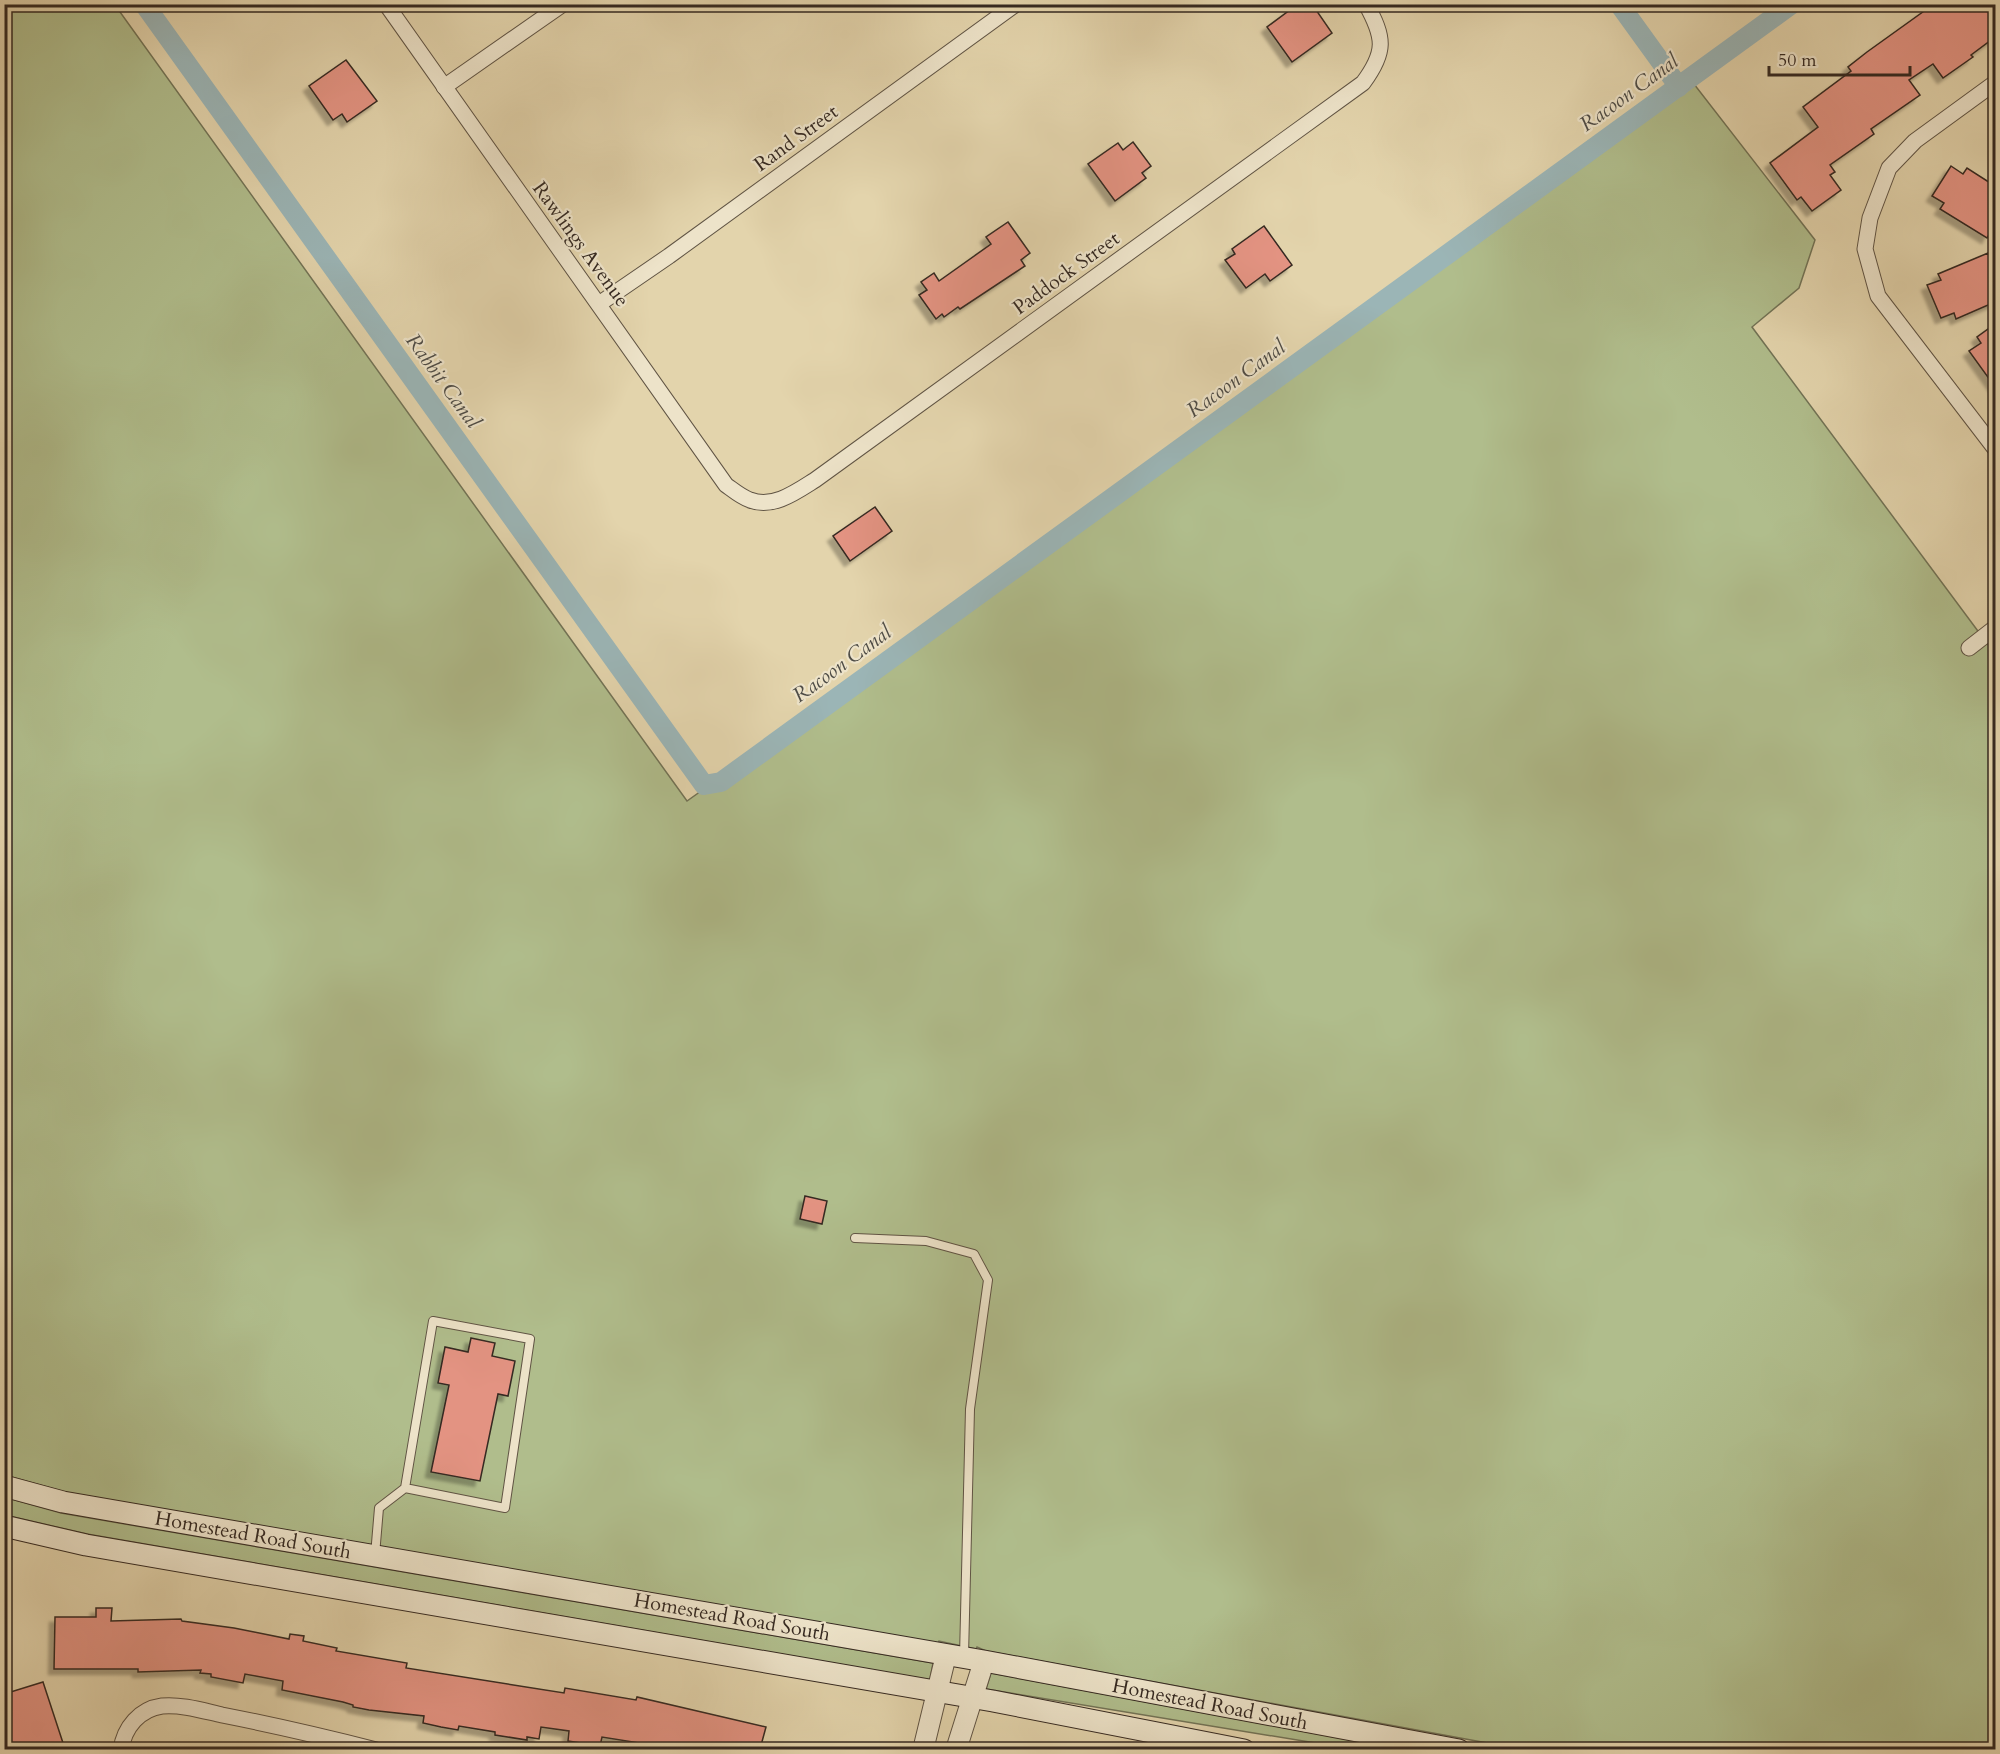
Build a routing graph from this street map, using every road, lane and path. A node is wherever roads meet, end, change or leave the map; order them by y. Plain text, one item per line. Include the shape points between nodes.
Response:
1 (386, 4) edge
2 (563, 4) edge
3 (1016, 4) edge
4 (1366, 4) edge
5 (1995, 82) edge
6 (444, 87) junction
7 (599, 304) junction
8 (1995, 450) edge
9 (750, 501) joint
10 (1995, 627) edge
11 (1969, 648) dead end
12 (855, 1238) dead end
13 (4, 1486) edge
14 (405, 1488) junction
15 (4, 1526) edge
16 (375, 1556) junction
17 (965, 1658) junction
18 (937, 1691) junction
19 (972, 1698) junction
20 (121, 1749) edge
21 (376, 1749) edge
22 (923, 1749) edge
23 (956, 1749) edge
24 (1244, 1749) edge
25 (1459, 1749) edge

1 - 6 street, Rawlings Avenue
2 - 6 street
3 - 7 street, Rand Street
4 - 9 street, Paddock Street via 1376,21 1382,45 1376,66 1363,83 824,473 771,503
5 - 8 street via 1915,141 1890,168 1870,218 1865,249 1878,296
6 - 7 street, Rawlings Avenue
7 - 9 street, Rawlings Avenue via 726,485
10 - 11 street
12 - 17 lane via 927,1240 974,1254 988,1280 970,1409
13 - 16 main road, Homestead Road South via 63,1502
14 - 14 lane via 433,1321 530,1339 505,1508
14 - 16 lane via 379,1508
15 - 18 main road, Homestead Road South via 86,1545
16 - 17 main road, Homestead Road South
17 - 18 street
17 - 19 street
17 - 25 main road, Homestead Road South
18 - 19 main road, Homestead Road South
18 - 22 street
19 - 23 street
19 - 24 main road, Homestead Road South
20 - 21 street via 137,1716 163,1706 252,1720

